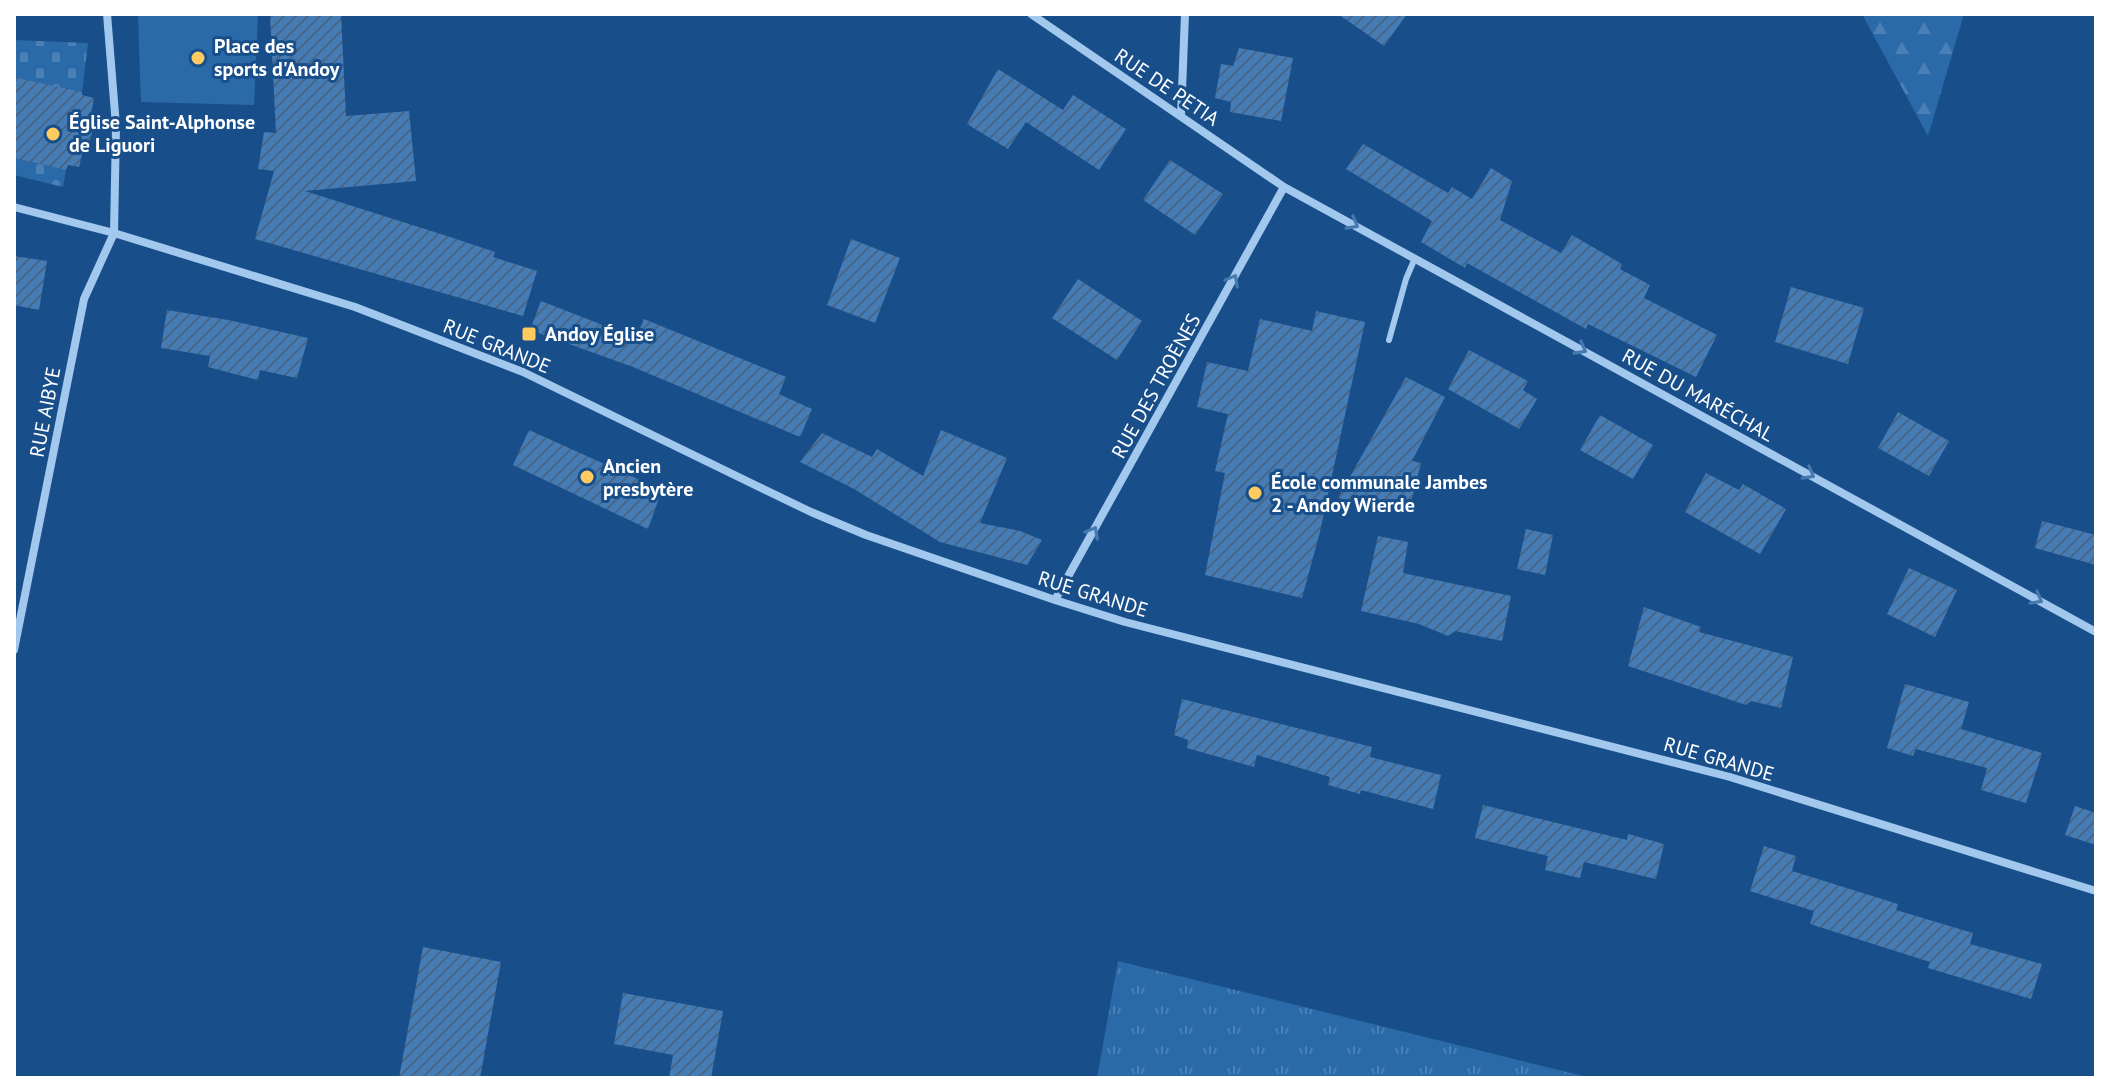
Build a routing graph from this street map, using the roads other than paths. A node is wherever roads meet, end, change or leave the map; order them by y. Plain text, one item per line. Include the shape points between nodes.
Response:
1 (107, 14) edge
2 (1031, 14) edge
3 (1185, 14) edge
4 (1181, 116) junction
5 (1284, 187) junction
6 (14, 207) edge
7 (114, 233) junction
8 (1415, 258) junction
9 (1389, 340) dead end
10 (1055, 600) junction
11 (2096, 632) edge
12 (14, 650) edge
13 (2096, 891) edge

1 - 7 street via 116,126
2 - 4 street, RUE DE PETIA
3 - 4 street
4 - 5 street, RUE DE PETIA
5 -> 8 street, RUE DU MARÉCHAL
10 -> 5 street, RUE DES TROÈNES
6 - 7 street, RUE GRANDE
7 - 10 street, RUE GRANDE via 355,307 523,372 811,512
7 - 12 street, RUE AIBYE via 84,299
8 - 9 lane
8 -> 11 street, RUE DU MARÉCHAL
10 - 13 street, RUE GRANDE via 1730,777

